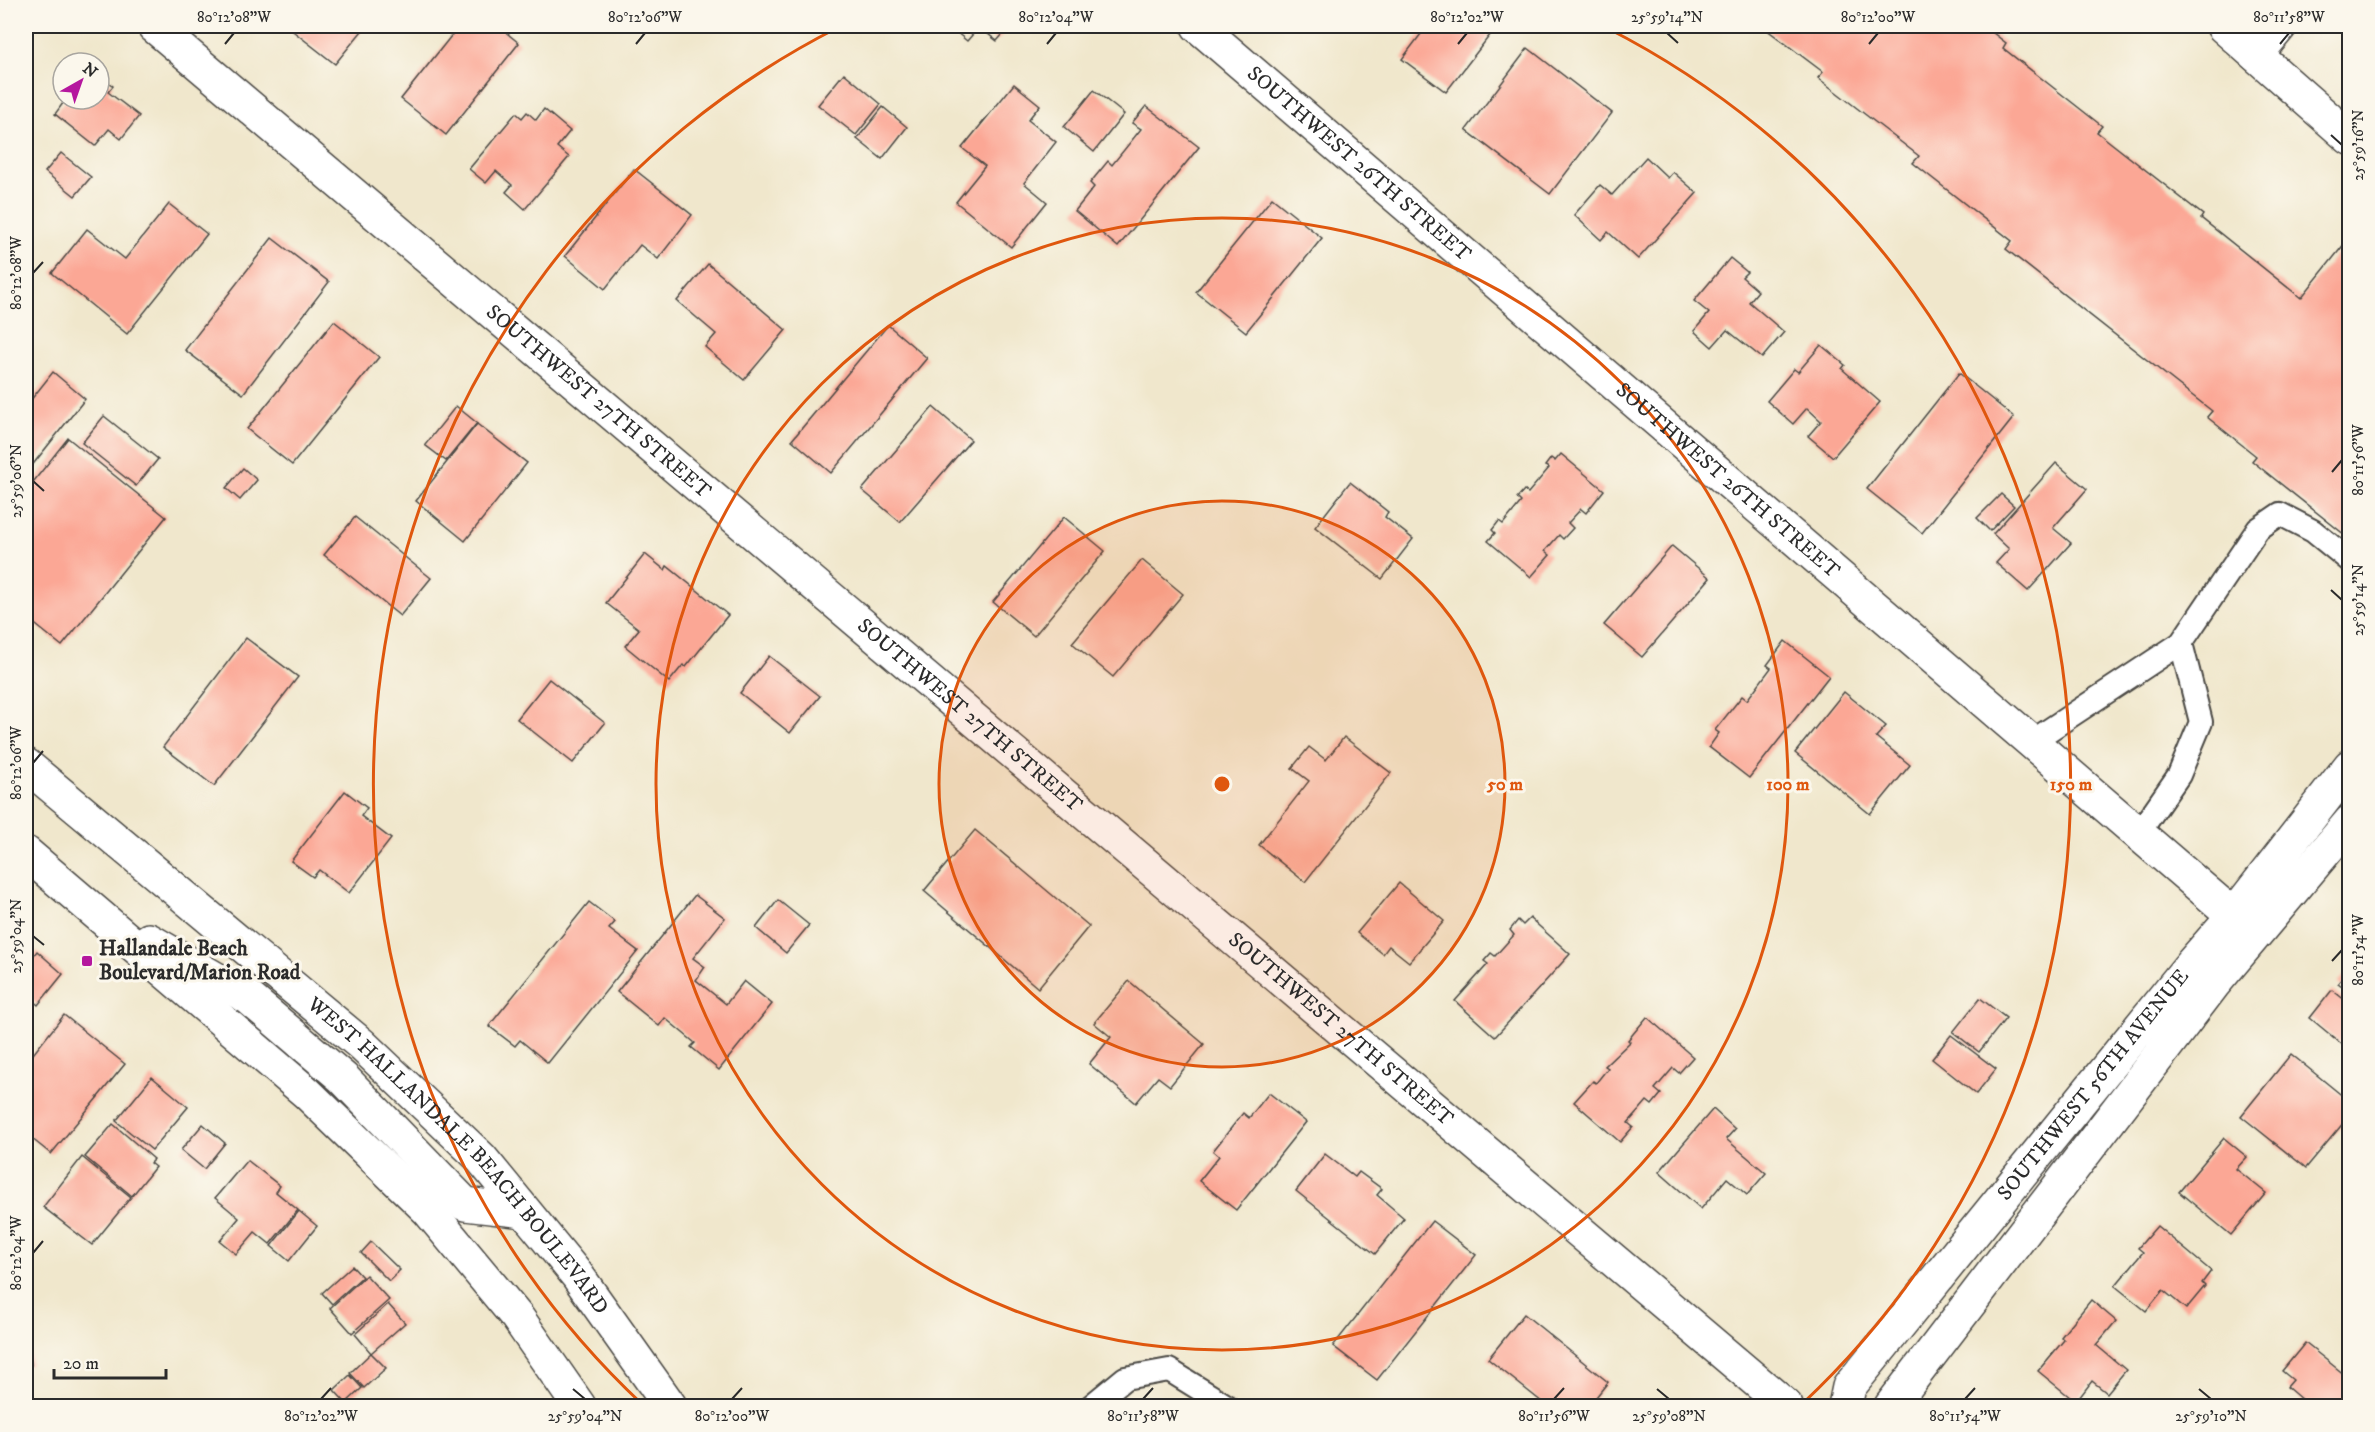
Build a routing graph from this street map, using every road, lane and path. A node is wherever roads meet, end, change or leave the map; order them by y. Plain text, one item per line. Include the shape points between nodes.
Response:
1 (154, 26) edge
2 (1198, 26) edge
3 (2223, 26) edge
4 (2280, 26) edge
5 (2256, 55) junction
6 (2349, 138) edge
7 (2349, 561) edge
8 (2181, 643) junction
9 (2031, 742) junction
10 (26, 765) edge
11 (2349, 766) edge
12 (2349, 822) edge
13 (2138, 834) junction
14 (26, 854) edge
15 (2245, 925) junction
16 (118, 933) junction
17 (524, 1211) junction
18 (579, 1407) edge
19 (670, 1407) edge
20 (1091, 1407) edge
21 (1227, 1407) edge
22 (1786, 1407) edge
23 (1845, 1407) edge
24 (1891, 1407) edge

1 - 22 street, SOUTHWEST 27TH STREET
2 - 9 street, SOUTHWEST 26TH STREET
3 - 5 street
4 - 5 street
5 - 6 street
7 - 8 lane via 2313,531 2280,514 2258,529
8 - 9 lane
8 - 13 lane via 2201,722 2179,775
9 - 13 street, SOUTHWEST 26TH STREET
10 - 17 street, WEST HALLANDALE BEACH BOULEVARD via 361,1044 481,1158
11 - 15 street, SOUTHWEST 56TH AVENUE
12 - 15 street, SOUTHWEST 56TH AVENUE
13 - 15 street, SOUTHWEST 26TH STREET
14 - 16 street
15 - 23 street, SOUTHWEST 56TH AVENUE via 2192,963 1849,1387
15 - 24 street, SOUTHWEST 56TH AVENUE via 2213,986
16 - 17 street via 155,942 249,998 343,1078 465,1204
16 - 18 street via 307,1094 428,1210 517,1317
17 - 19 street, WEST HALLANDALE BEACH BOULEVARD via 577,1275
20 - 21 lane via 1125,1378 1169,1370

